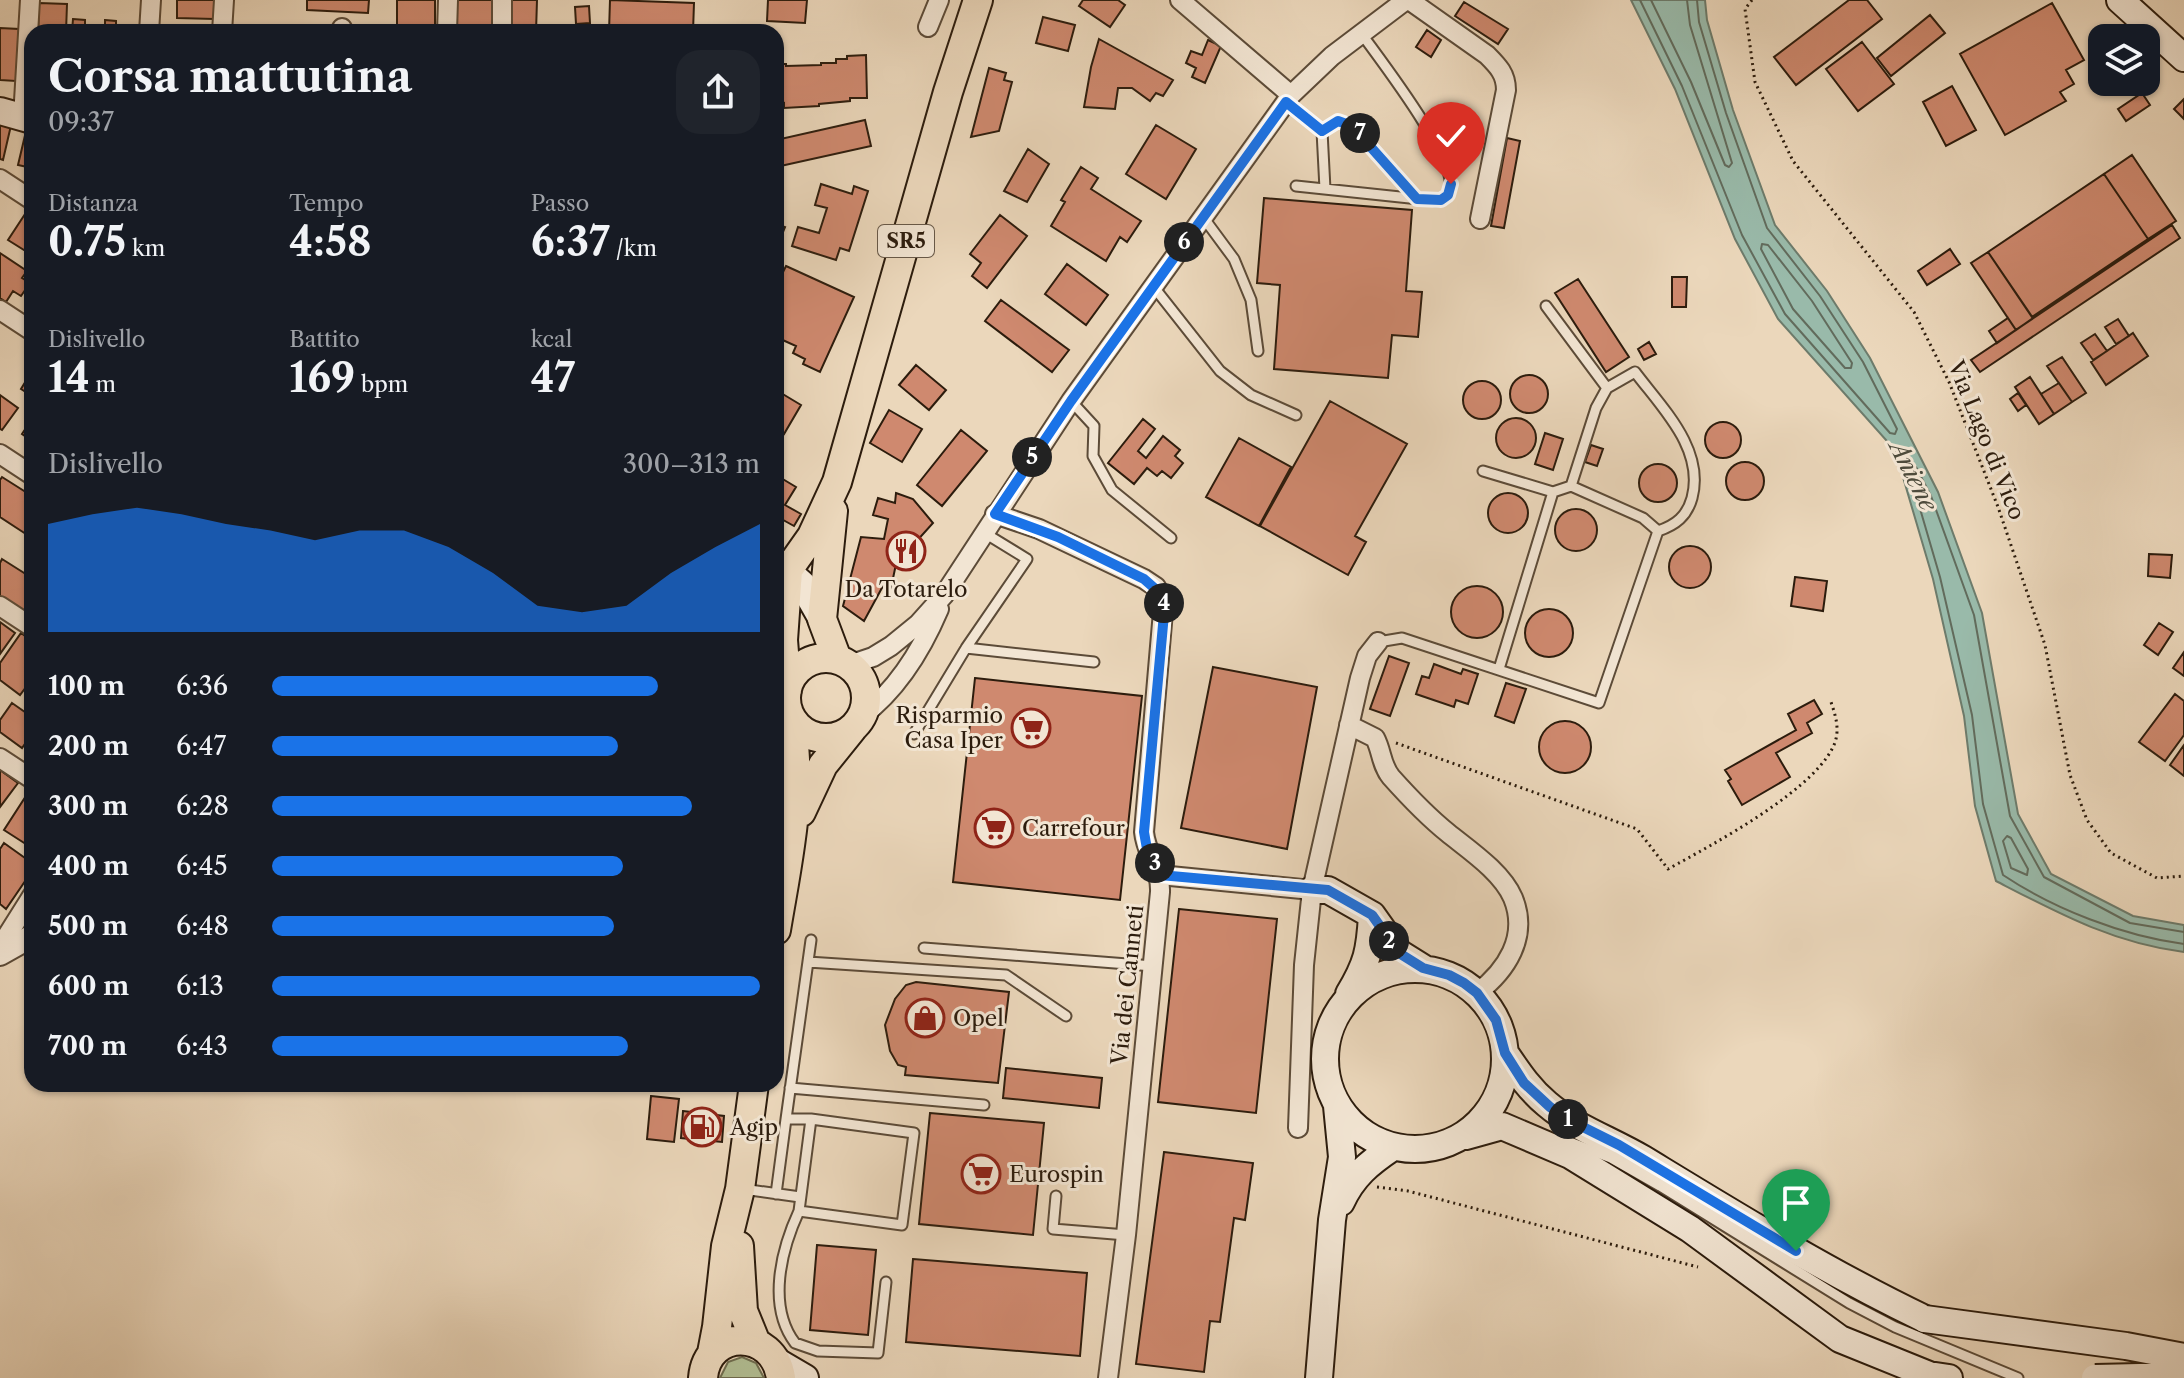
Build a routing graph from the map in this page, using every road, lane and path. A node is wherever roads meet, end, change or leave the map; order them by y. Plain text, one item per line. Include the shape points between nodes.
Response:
1 (30, 0) edge
2 (151, 0) edge
3 (224, 0) edge
4 (448, 0) edge
5 (502, 0) edge
6 (939, 0) edge
7 (978, 0) edge
8 (1180, 0) edge
9 (1407, 0) edge
10 (1752, 0) edge
11 (2120, 0) edge
12 (28, 24) edge
13 (150, 24) edge
14 (222, 24) edge
15 (447, 24) edge
16 (502, 24) edge
17 (928, 27) dead end
18 (1361, 33) junction
19 (24, 58) edge
20 (2184, 58) edge
21 (1289, 99) junction
22 (18, 116) edge
23 (1322, 131) junction
24 (0, 179) edge
25 (1296, 186) dead end
26 (1325, 189) junction
27 (24, 195) edge
28 (1417, 199) junction
29 (1203, 217) junction
30 (1480, 219) dead end
31 (1153, 286) junction
32 (1546, 306) dead end
33 (0, 310) edge
34 (24, 326) edge
35 (1258, 351) dead end
36 (1607, 388) junction
37 (1071, 401) junction
38 (1296, 415) dead end
39 (0, 454) edge
40 (24, 470) edge
41 (1483, 471) dead end
42 (837, 482) junction
43 (1571, 486) junction
44 (1553, 492) junction
45 (995, 514) junction
46 (1658, 531) junction
47 (983, 532) junction
48 (1171, 538) dead end
49 (784, 564) edge
50 (784, 568) edge
51 (944, 595) junction
52 (0, 606) edge
53 (822, 619) junction
54 (24, 622) edge
55 (1378, 642) joint
56 (966, 648) junction
57 (784, 654) edge
58 (843, 662) junction
59 (1094, 662) dead end
60 (1499, 669) junction
61 (787, 698) junction
62 (1831, 702) dead end
63 (857, 723) junction
64 (1349, 725) junction
65 (914, 734) dead end
66 (1371, 734) junction
67 (0, 758) edge
68 (24, 774) edge
69 (790, 847) junction
70 (1160, 875) junction
71 (2184, 876) edge
72 (784, 883) edge
73 (1312, 890) junction
74 (1372, 915) junction
75 (15, 926) edge
76 (811, 940) dead end
77 (0, 947) edge
78 (924, 948) dead end
79 (0, 954) edge
80 (808, 962) junction
81 (1153, 966) junction
82 (1423, 968) junction
83 (1486, 986) junction
84 (1342, 1006) junction
85 (1066, 1016) dead end
86 (1505, 1053) junction
87 (790, 1088) junction
88 (753, 1092) edge
89 (984, 1105) dead end
90 (1337, 1106) junction
91 (786, 1119) junction
92 (811, 1119) junction
93 (1502, 1126) junction
94 (1298, 1128) dead end
95 (1459, 1138) junction
96 (1393, 1147) junction
97 (1377, 1187) dead end
98 (776, 1194) junction
99 (739, 1195) junction
100 (1056, 1196) dead end
101 (800, 1197) junction
102 (799, 1211) junction
103 (1332, 1220) junction
104 (1126, 1235) junction
105 (1698, 1267) dead end
106 (886, 1282) dead end
107 (2184, 1357) edge
108 (771, 1361) edge
109 (707, 1366) edge
110 (2184, 1376) edge
111 (805, 1378) edge
112 (1108, 1378) edge
113 (1319, 1378) edge
114 (1949, 1378) edge
115 (2018, 1378) edge
116 (2095, 1378) edge

1 - 12 street
2 - 13 street
3 - 14 street
4 - 15 street
5 - 16 street
6 - 17 street
7 - 42 main road, SR5
8 - 21 street
9 - 18 street
9 - 30 street via 1487,55 1505,78
10 - 71 path, Via Lago di Vico via 1745,9 1755,82 1793,161 1914,312 1949,382 2045,645 2070,775 2087,820 2111,853 2157,878
11 - 20 main road
18 - 21 street
18 - 28 lane via 1432,136 1450,180 1444,198
19 - 22 street
21 - 23 lane
21 - 29 street
23 - 26 lane
23 - 28 lane via 1338,121 1352,126
24 - 27 street
25 - 26 lane
26 - 28 lane
29 - 31 street
29 - 35 lane via 1234,259 1251,300
31 - 37 street
31 - 38 lane via 1220,371 1251,395
32 - 36 lane
33 - 34 street
36 - 43 lane
36 - 46 lane via 1635,372 1689,449 1695,475 1690,504 1675,524
37 - 45 street
37 - 48 lane via 1094,426 1093,456 1112,490
39 - 40 street
41 - 44 lane
42 - 49 main road via 812,536
42 - 53 main road
43 - 44 lane
43 - 46 lane via 1643,518
44 - 60 lane
45 - 47 street
45 - 70 street, Via dei Canneti via 1058,537 1144,579 1161,594 1164,614 1144,832
46 - 60 lane via 1599,703
47 - 51 street
47 - 56 lane via 1027,559
50 - 53 main road
51 - 58 street via 891,646 873,657
51 - 63 street via 907,668
52 - 54 street
53 - 58 main road
55 - 60 lane via 1402,638
55 - 64 street via 1364,664
56 - 59 lane
56 - 65 lane
57 - 61 main road
58 - 61 main road via 824,658 800,667 791,678
58 - 63 main road via 863,682 866,705
61 - 63 main road via 792,719 813,736 840,736
61 - 69 main road via 797,764
62 - 66 path via 1836,737 1814,775 1668,869 1637,829
63 - 69 main road via 811,787
64 - 66 street
64 - 73 street
66 - 83 street via 1392,778 1482,859 1513,898 1513,950 1507,965
67 - 68 street
69 - 72 main road
70 - 73 street
70 - 81 street, Via dei Canneti
73 - 74 main road via 1328,890
73 - 94 street
74 - 82 main road via 1399,953
74 - 84 main road via 1362,974
75 - 77 street
75 - 79 street
76 - 80 lane
78 - 81 lane
80 - 85 lane via 1006,975
80 - 87 lane
81 - 104 street, Via dei Canneti
82 - 83 main road
82 - 84 main road via 1384,974
83 - 86 main road
84 - 90 main road via 1325,1055 1327,1081
86 - 95 main road via 1494,1102
86 - 107 main road, bridge via 1524,1083 1571,1121 1866,1291 1925,1319
87 - 89 lane
87 - 91 lane
88 - 99 main road
90 - 96 main road via 1355,1128
90 - 103 main road via 1342,1157
91 - 92 lane
91 - 98 lane
92 - 101 lane
92 - 102 lane via 914,1133 902,1225
93 - 95 main road
93 - 114 main road via 1570,1155 1644,1198 1840,1339
93 - 115 lane via 1531,1129 1611,1158 1849,1303
95 - 96 main road via 1427,1149
96 - 103 main road via 1349,1184
97 - 105 path
98 - 99 lane
98 - 101 lane
99 - 108 main road via 743,1311
99 - 109 main road
100 - 104 lane via 1053,1229
101 - 102 lane
102 - 106 lane via 786,1243 780,1284 784,1322 795,1343 818,1351 878,1353
103 - 113 main road
104 - 112 street, Via dei Canneti
108 - 109 main road via 732,1341
108 - 111 main road
110 - 116 main road, bridge

